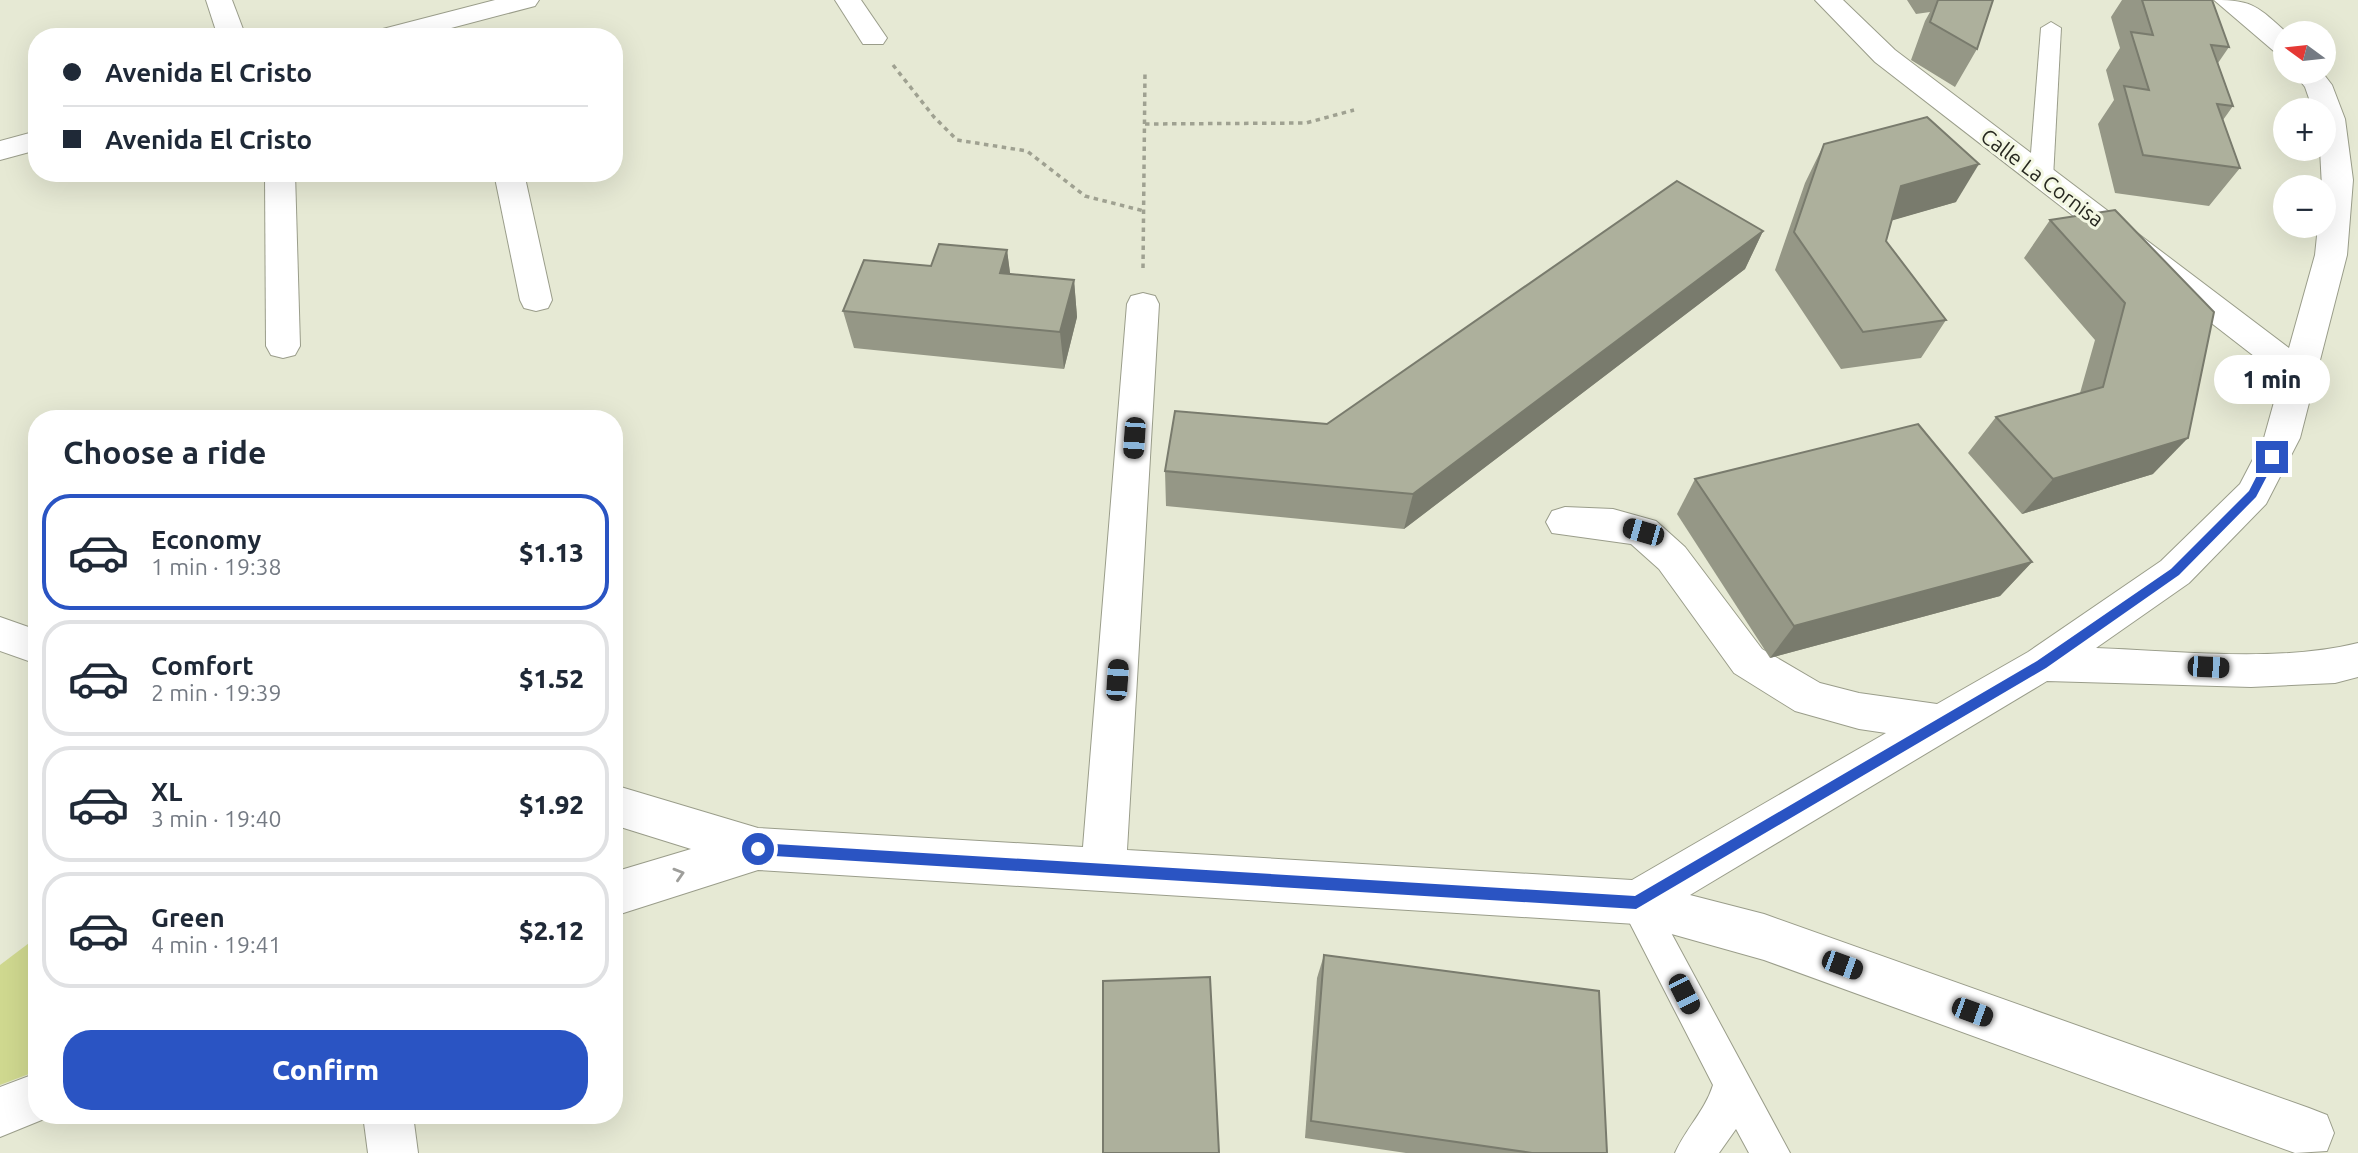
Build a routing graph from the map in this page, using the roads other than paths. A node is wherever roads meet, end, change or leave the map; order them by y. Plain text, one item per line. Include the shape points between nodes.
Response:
1 (219, 0) edge
2 (526, 0) edge
3 (848, 0) edge
4 (1828, 0) edge
5 (2227, 0) edge
6 (478, 24) edge
7 (229, 28) edge
8 (449, 28) edge
9 (2051, 28) dead end
10 (2273, 35) edge
11 (873, 38) road end
12 (2317, 84) edge
13 (28, 143) edge
14 (0, 151) edge
15 (2041, 178) junction
16 (280, 182) edge
17 (511, 182) edge
18 (537, 300) dead end
19 (1143, 304) road end
20 (283, 345) dead end
21 (2298, 372) junction
22 (1565, 522) dead end
23 (0, 634) edge
24 (28, 644) edge
25 (2358, 660) edge
26 (2042, 664) junction
27 (1943, 723) junction
28 (623, 808) edge
29 (758, 849) junction
30 (1104, 869) junction
31 (623, 891) edge
32 (1636, 902) junction
33 (1732, 1086) junction
34 (28, 1101) edge
35 (0, 1112) edge
36 (389, 1124) edge
37 (2309, 1133) dead end
38 (393, 1153) edge
39 (1695, 1153) edge
40 (1770, 1153) edge

1 - 7 street
2 - 6 street
3 - 11 street
4 - 15 street, Calle La Cornisa via 1885,56
5 - 10 street
6 - 8 street
9 - 15 lane
12 - 21 street via 2331,120 2338,180 2331,256
13 - 14 street
15 - 21 street, Calle La Cornisa
16 - 20 street
17 - 18 street
19 - 30 street
21 - 26 street via 2281,438 2253,494 2175,572
22 - 27 street via 1613,524 1643,532 1672,558 1748,661 1810,698 1859,711
23 - 24 street
25 - 26 street via 2335,666 2251,670
26 - 27 street
27 - 32 street
28 - 29 street
29 - 30 street
31 -> 29 street
30 - 32 street
32 - 33 lane
32 - 37 street via 1764,937
33 - 39 lane via 1724,1114
33 - 40 lane
34 - 35 street
36 - 38 street

